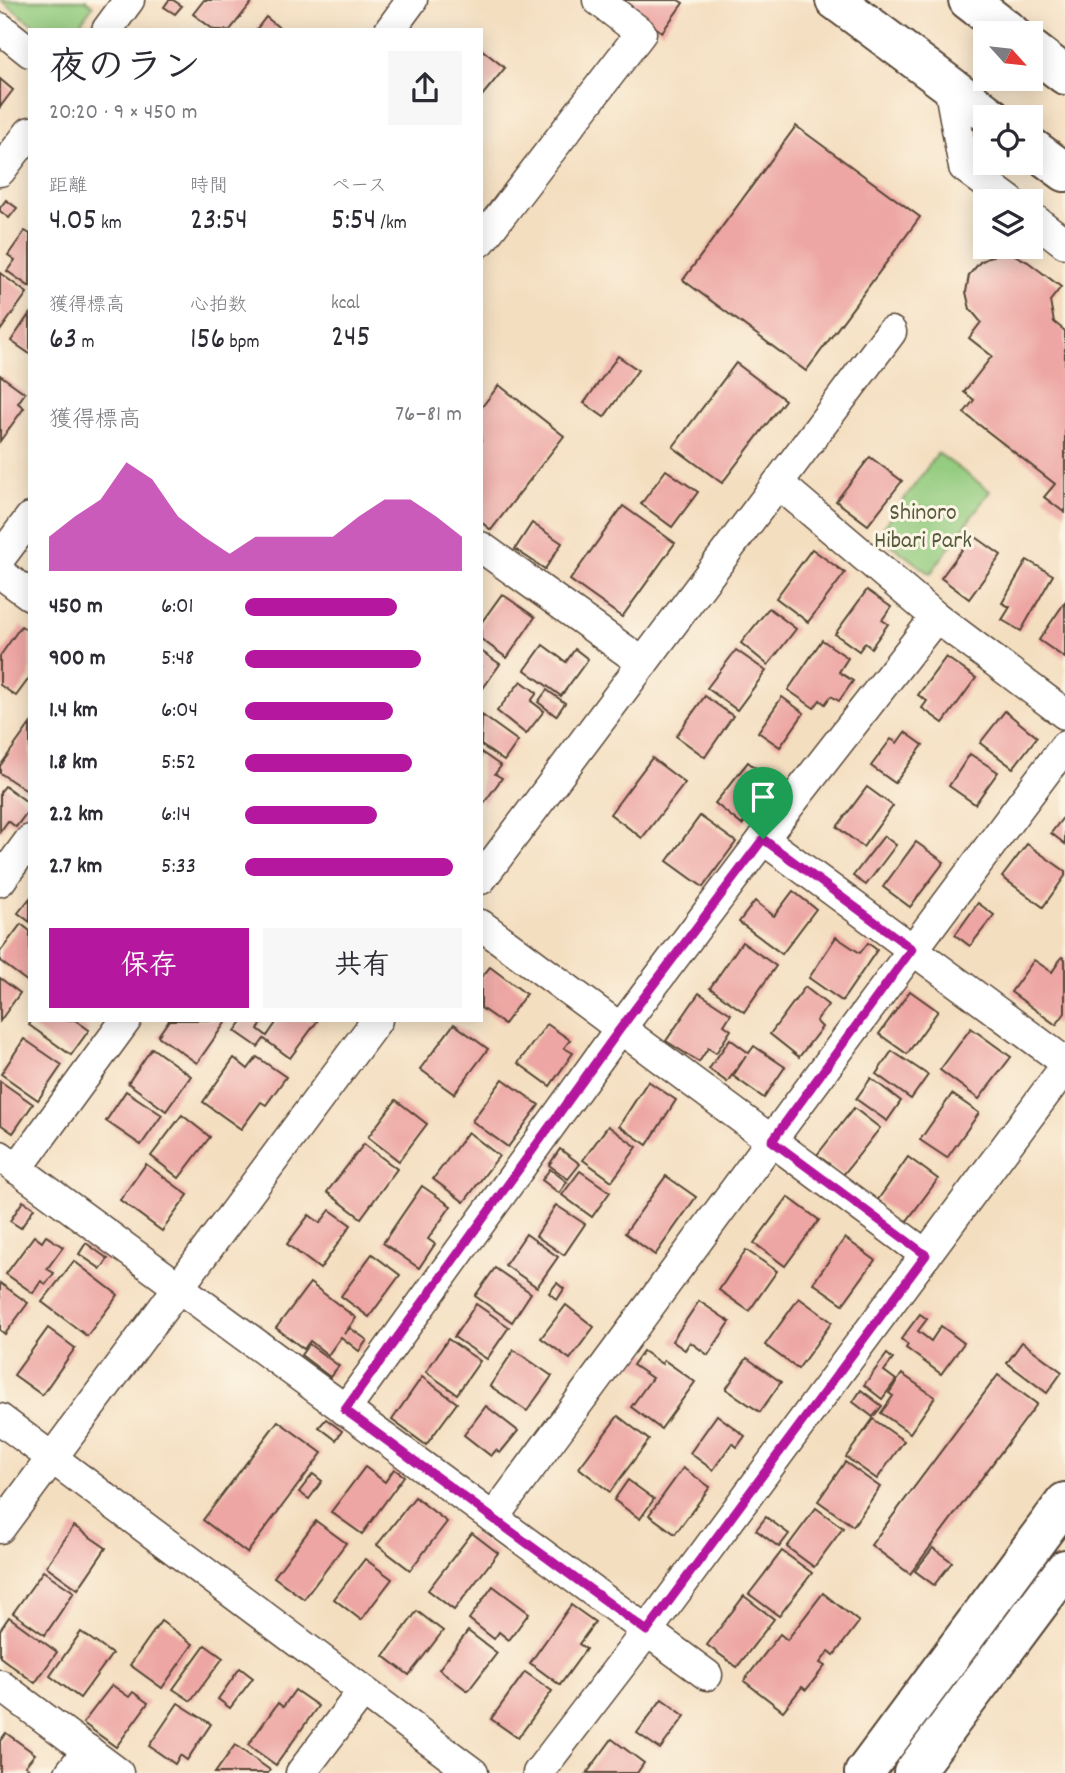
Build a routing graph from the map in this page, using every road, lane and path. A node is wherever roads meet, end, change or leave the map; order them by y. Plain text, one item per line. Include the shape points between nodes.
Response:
1 (129, 0) edge
2 (412, 0) edge
3 (598, 0) edge
4 (835, 0) edge
5 (968, 0) edge
6 (995, 21) edge
7 (0, 28) edge
8 (108, 28) edge
9 (391, 28) edge
10 (28, 50) edge
11 (1043, 58) edge
12 (1065, 75) edge
13 (948, 85) junction
14 (976, 105) edge
15 (28, 135) edge
16 (1043, 156) edge
17 (0, 171) edge
18 (1065, 173) edge
19 (994, 189) edge
20 (1043, 226) edge
21 (483, 238) edge
22 (1065, 243) edge
23 (891, 332) dead end
24 (778, 483) junction
25 (28, 521) edge
26 (483, 548) edge
27 (0, 558) edge
28 (0, 573) edge
29 (28, 594) edge
30 (936, 617) junction
31 (643, 663) junction
32 (1065, 714) edge
33 (1065, 746) edge
34 (763, 839) junction
35 (28, 844) edge
36 (483, 876) edge
37 (0, 881) edge
38 (483, 926) edge
39 (912, 949) junction
40 (124, 1022) edge
41 (376, 1022) edge
42 (620, 1029) junction
43 (1065, 1062) edge
44 (1065, 1068) edge
45 (772, 1141) junction
46 (9, 1163) edge
47 (926, 1255) junction
48 (179, 1288) junction
49 (345, 1410) junction
50 (0, 1419) edge
51 (52, 1458) junction
52 (1065, 1502) edge
53 (493, 1518) junction
54 (0, 1528) edge
55 (1065, 1569) edge
56 (647, 1631) junction
57 (707, 1675) dead end
58 (0, 1685) edge
59 (363, 1691) junction
60 (79, 1761) edge
61 (118, 1773) edge
62 (301, 1773) edge
63 (473, 1773) edge
64 (538, 1773) edge
65 (864, 1773) edge
66 (914, 1773) edge

1 - 8 street
2 - 9 street
3 - 21 street via 641,33
4 - 13 main road
5 - 6 main road
7 - 10 street
11 - 12 main road
13 - 14 main road
13 - 19 street via 964,167
15 - 17 street
16 - 18 main road
20 - 22 street
23 - 24 street
24 - 30 street
24 - 31 street
25 - 27 street
26 - 31 street
28 - 29 street
30 - 32 street
30 - 34 street
31 - 36 street
33 - 39 street
34 - 39 street
34 - 42 street
35 - 37 street
38 - 42 street
39 - 43 street
39 - 45 street
40 - 46 street
41 - 48 street
42 - 45 street
42 - 49 street
44 - 47 street
45 - 47 street
45 - 53 street
46 - 48 street
47 - 56 street
48 - 49 street
48 - 51 street
49 - 53 street
50 - 51 street
51 - 54 street
51 - 59 street
52 - 65 main road
53 - 56 street
55 - 66 main road
56 - 57 street
56 - 64 street
58 - 60 street
59 - 62 street
59 - 63 street
60 - 61 street

